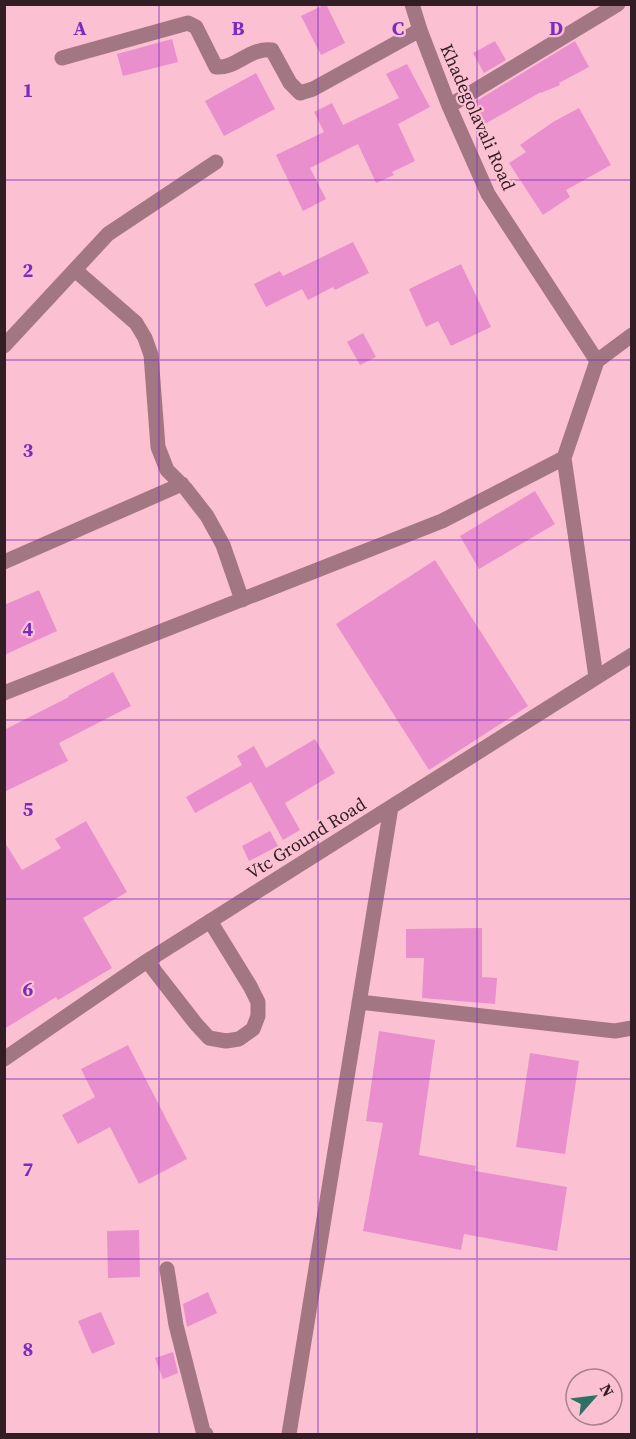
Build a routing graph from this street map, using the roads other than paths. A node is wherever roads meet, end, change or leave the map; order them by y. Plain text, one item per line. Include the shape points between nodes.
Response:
1 (412, 4) edge
2 (618, 4) edge
3 (420, 30) junction
4 (62, 58) dead end
5 (449, 106) junction
6 (216, 162) dead end
7 (75, 270) junction
8 (632, 335) edge
9 (4, 346) edge
10 (597, 361) junction
11 (564, 458) junction
12 (182, 484) junction
13 (4, 562) edge
14 (242, 600) junction
15 (632, 655) edge
16 (596, 677) junction
17 (4, 693) edge
18 (391, 807) junction
19 (210, 921) junction
20 (147, 961) junction
21 (359, 1002) junction
22 (632, 1028) edge
23 (4, 1059) edge
24 (167, 1269) dead end
25 (206, 1434) edge
26 (289, 1434) edge

1 - 3 street, Khadegolavali Road
2 - 5 street
3 - 4 street via 300,93 272,50 262,49 223,68 216,67 196,27 188,23
3 - 5 street, Khadegolavali Road
5 - 10 street, Khadegolavali Road via 488,194
6 - 7 street via 108,234
7 - 9 street
7 - 12 street via 136,323 145,338 151,355 158,447 167,470
8 - 10 street
10 - 11 street
11 - 14 street via 442,521
11 - 16 street
12 - 13 street
12 - 14 street via 223,545
14 - 17 street
15 - 16 street, Vtc Ground Road
16 - 18 street, Vtc Ground Road
18 - 19 street, Vtc Ground Road
18 - 21 street
19 - 20 street, Vtc Ground Road
19 - 20 street via 258,1002 253,1029 239,1039 209,1038
20 - 23 street, Vtc Ground Road
21 - 22 street via 615,1031
21 - 26 street
24 - 25 street via 176,1325

